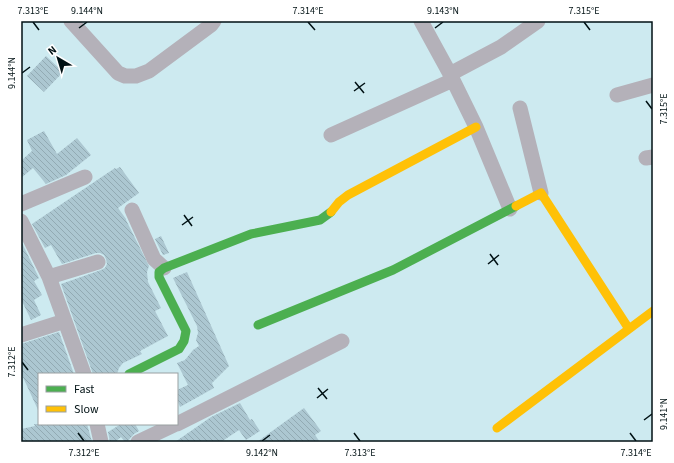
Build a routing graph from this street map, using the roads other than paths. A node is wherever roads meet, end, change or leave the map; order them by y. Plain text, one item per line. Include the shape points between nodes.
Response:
1 (71, 21) edge
2 (214, 21) edge
3 (421, 21) edge
4 (538, 21) edge
5 (451, 77) junction
6 (653, 85) edge
7 (616, 95) dead end
8 (520, 108) dead end
9 (476, 127) junction
10 (331, 135) dead end
11 (85, 177) dead end
12 (541, 193) junction
13 (21, 204) edge
14 (510, 209) junction
15 (132, 210) dead end
16 (21, 221) edge
17 (98, 262) dead end
18 (164, 268) junction
19 (49, 277) junction
20 (653, 311) edge
21 (65, 321) junction
22 (258, 325) dead end
23 (628, 329) junction
24 (21, 335) edge
25 (342, 341) dead end
26 (84, 373) edge
27 (132, 373) edge
28 (178, 423) edge
29 (97, 425) edge
30 (175, 425) edge
31 (497, 428) dead end
32 (143, 441) edge
33 (102, 442) edge

1 - 2 street via 118,72 125,76 136,76 149,71
3 - 5 street
4 - 5 street
5 - 9 street
5 - 10 street
6 - 7 street
8 - 12 street
9 - 14 street
9 - 18 street via 348,195 330,214 320,220 251,234
11 - 13 street
12 - 14 street
12 - 23 street
14 - 22 street via 393,270
15 - 18 street via 154,260
16 - 19 street
17 - 19 street
18 - 27 street via 159,272 160,277 186,331 184,341 179,349
19 - 21 street
20 - 23 street
21 - 24 street
21 - 26 street
23 - 31 street
25 - 28 street
29 - 33 street
30 - 32 street

